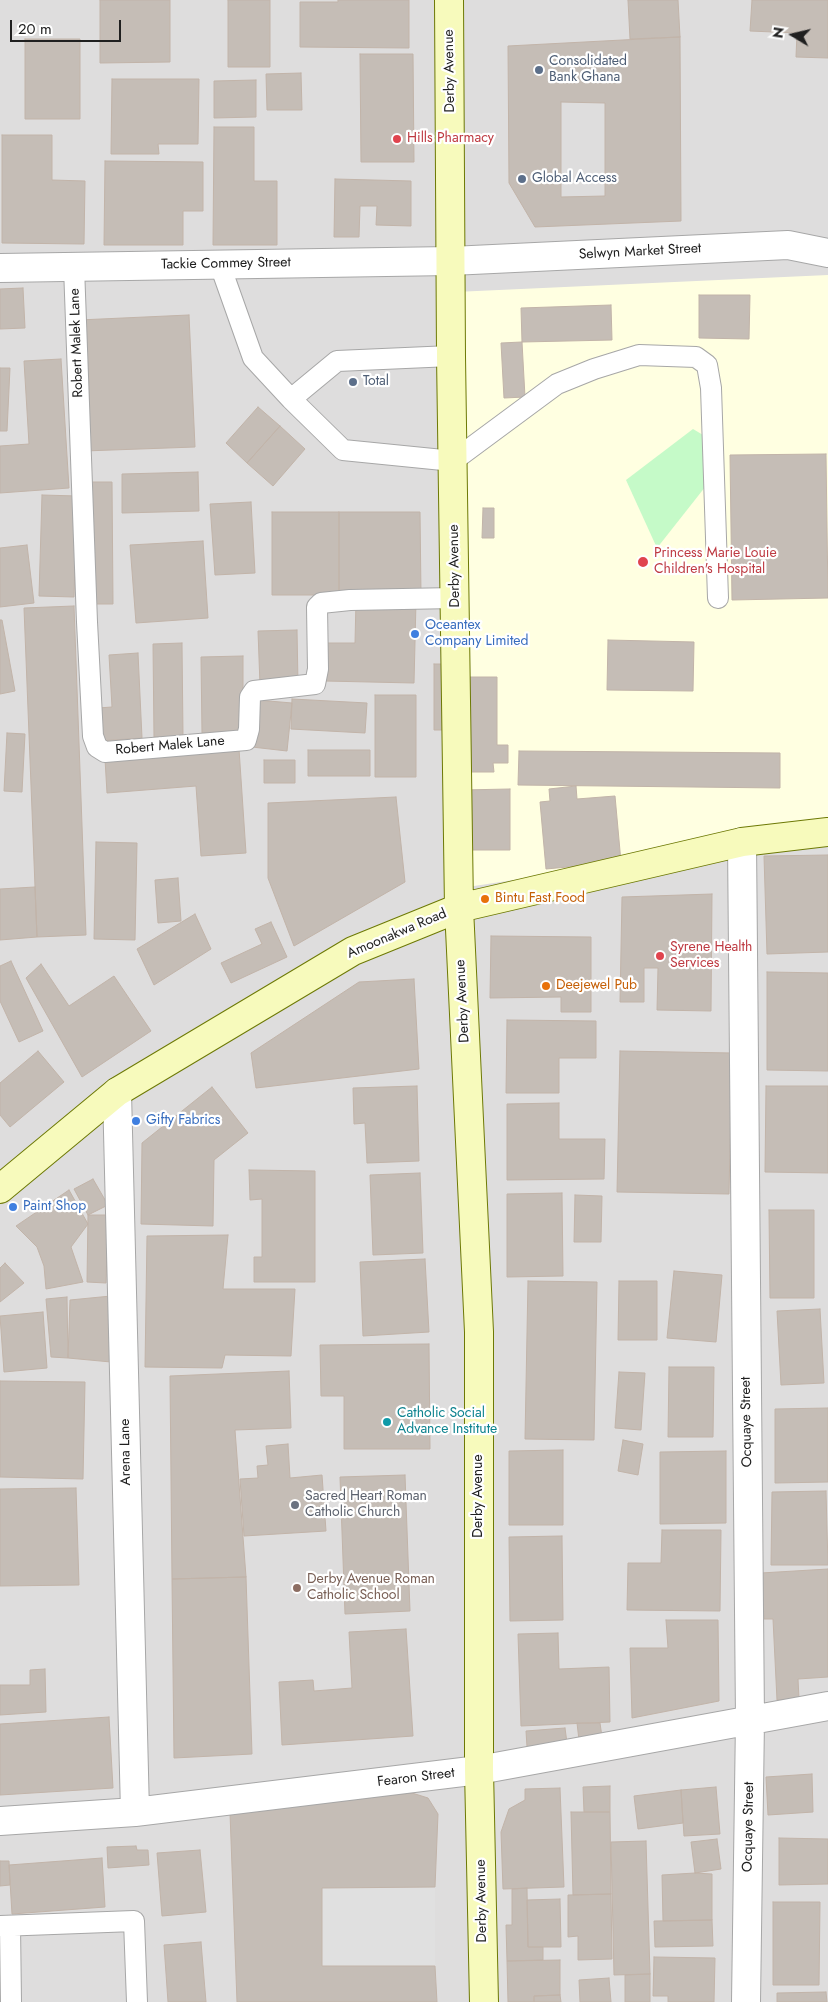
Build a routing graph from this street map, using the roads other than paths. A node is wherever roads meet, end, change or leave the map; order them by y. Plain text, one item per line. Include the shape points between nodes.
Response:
1 (449, 0) edge
2 (828, 253) edge
3 (452, 260) junction
4 (220, 264) junction
5 (74, 267) junction
6 (0, 268) edge
7 (451, 356) junction
8 (291, 399) junction
9 (453, 461) junction
10 (455, 598) junction
11 (718, 598) dead end
12 (828, 832) edge
13 (742, 842) junction
14 (458, 908) junction
15 (117, 1092) junction
16 (0, 1189) edge
17 (828, 1706) edge
18 (750, 1720) junction
19 (479, 1770) junction
20 (135, 1812) junction
21 (0, 1821) edge
22 (5, 1926) edge
23 (11, 2002) edge
24 (137, 2002) edge
25 (484, 2002) edge
26 (746, 2002) edge

1 - 3 street, Derby Avenue
2 - 3 street, Selwyn Market Street via 788,245
3 - 4 street, Tackie Commey Street
3 - 7 street, Derby Avenue
4 - 5 street, Tackie Commey Street
4 - 8 lane via 254,358
5 - 6 street, Tackie Commey Street
5 - 10 lane, Robert Malek Lane via 87,622 93,736 97,747 105,752 246,740 250,697 254,691 315,684 318,669 317,607 321,603
7 - 8 lane via 337,361
7 - 9 street, Derby Avenue
8 - 9 lane via 343,450
9 - 10 street, Derby Avenue
9 - 11 lane via 557,384 639,355 696,357 707,365 711,388
10 - 14 street, Derby Avenue
12 - 13 street, Amoonakwa Road
13 - 14 street, Amoonakwa Road
13 - 18 street, Ocquaye Street
14 - 15 street, Amoonakwa Road via 353,951
14 - 19 street, Derby Avenue via 479,1332
15 - 16 street, Amoonakwa Road
15 - 20 street, Arena Lane
17 - 18 street, Fearon Street
18 - 19 street, Fearon Street
18 - 26 street, Ocquaye Street
19 - 20 street, Fearon Street
19 - 25 street, Derby Avenue
20 - 21 street, Fearon Street
22 - 23 lane
22 - 24 lane via 134,1921

